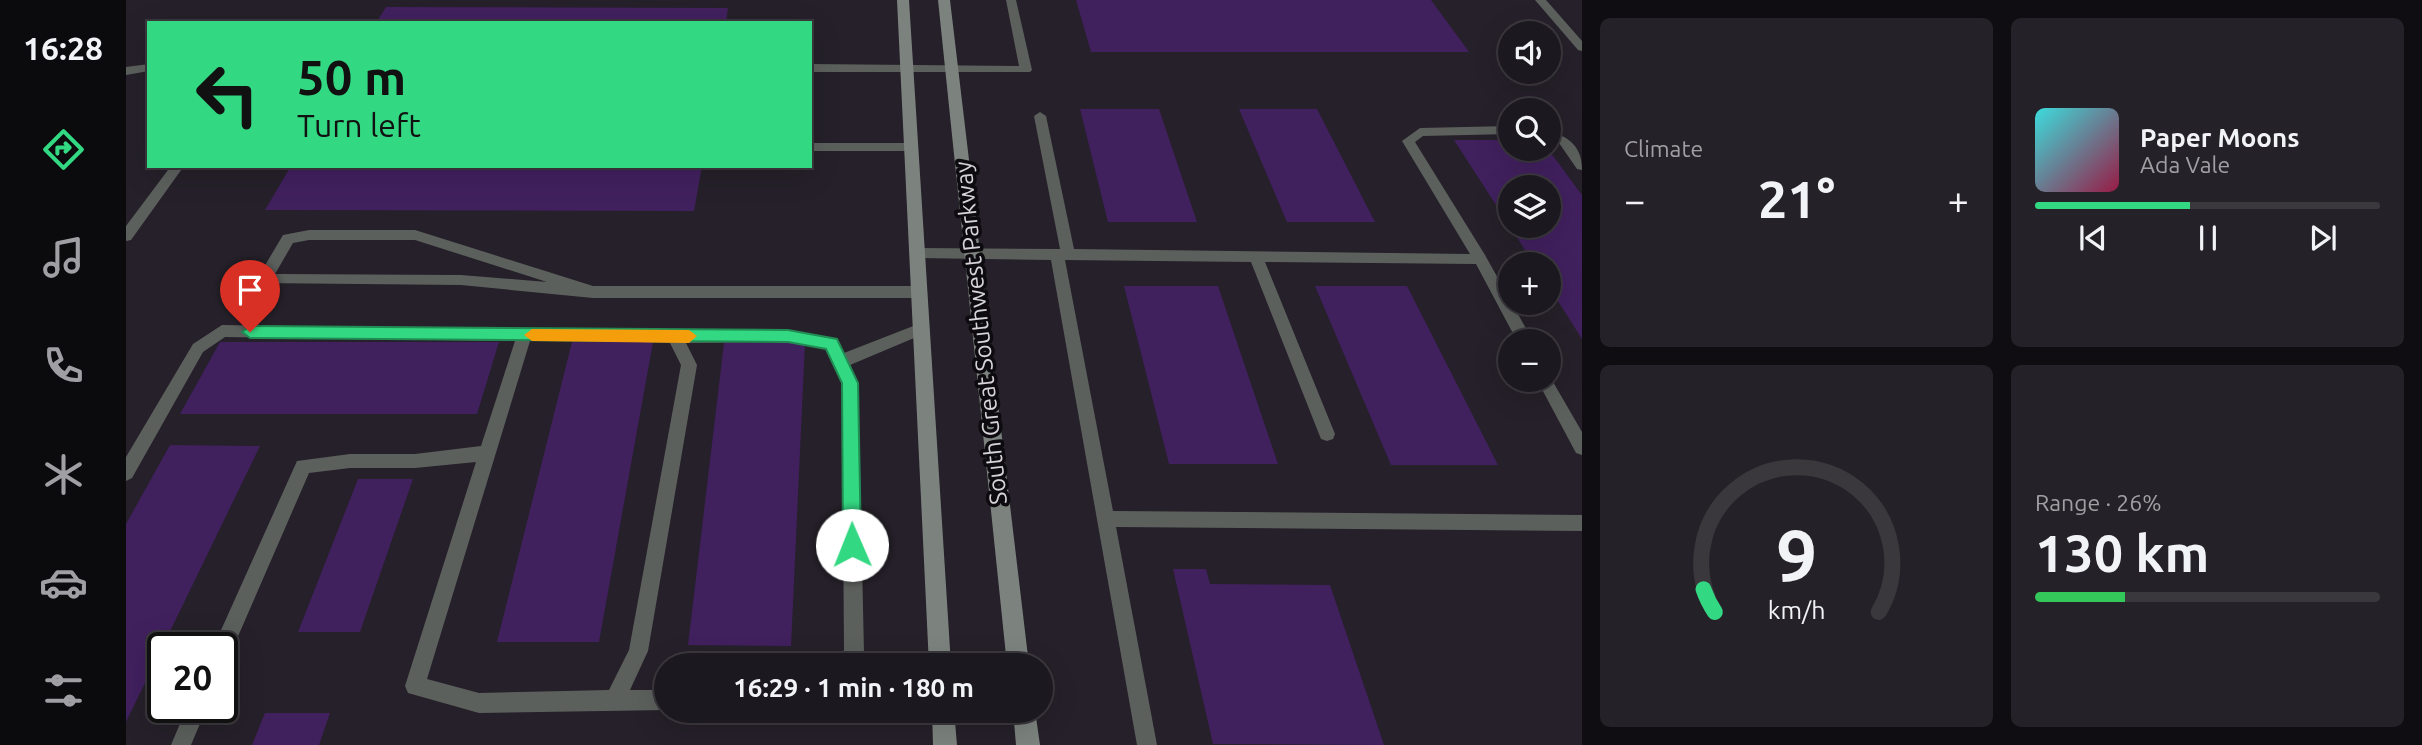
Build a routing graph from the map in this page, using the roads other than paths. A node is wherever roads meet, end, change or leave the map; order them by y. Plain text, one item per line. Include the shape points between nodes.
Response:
1 (903, 0) edge
2 (944, 0) edge
3 (1011, 0) edge
4 (1540, 0) edge
5 (1582, 48) edge
6 (147, 67) edge
7 (812, 68) edge
8 (907, 69) junction
9 (951, 69) junction
10 (126, 71) edge
11 (1040, 116) dead end
12 (1498, 130) edge
13 (1561, 140) edge
14 (812, 147) edge
15 (911, 147) junction
16 (1582, 166) edge
17 (177, 168) edge
18 (126, 236) edge
19 (917, 253) junction
20 (971, 254) junction
21 (1063, 254) junction
22 (1256, 256) junction
23 (1480, 259) junction
24 (593, 292) junction
25 (919, 292) junction
26 (921, 329) junction
27 (1518, 329) edge
28 (524, 335) junction
29 (675, 337) junction
30 (840, 362) junction
31 (1552, 392) edge
32 (1327, 434) dead end
33 (1582, 448) edge
34 (488, 453) junction
35 (126, 473) edge
36 (1106, 519) junction
37 (1582, 523) edge
38 (230, 632) edge
39 (854, 653) edge
40 (939, 653) edge
41 (1017, 653) edge
42 (615, 700) junction
43 (654, 700) edge
44 (190, 723) edge
45 (944, 723) edge
46 (1025, 723) edge
47 (181, 745) edge
48 (945, 745) edge
49 (1028, 745) edge
50 (1147, 745) edge

1 - 8 main road, South Great Southwest Parkway
2 - 9 main road, South Great Southwest Parkway
3 - 9 lane via 1026,70
4 - 5 lane
6 - 10 lane
7 - 8 lane
8 - 9 lane
8 - 15 main road, South Great Southwest Parkway
9 - 20 main road, South Great Southwest Parkway
11 - 21 lane
12 - 23 lane via 1420,132 1408,141
13 - 16 lane
14 - 15 lane
15 - 19 main road, South Great Southwest Parkway
17 - 18 lane
19 - 20 lane
19 - 25 main road, South Great Southwest Parkway
20 - 21 lane
20 - 41 main road, South Great Southwest Parkway
21 - 22 lane
21 - 36 lane
22 - 23 lane
22 - 32 lane
23 - 27 lane
24 - 24 lane via 415,236 309,235 288,239 264,279 461,280
24 - 25 lane
25 - 26 main road, South Great Southwest Parkway
26 - 30 lane
26 - 40 main road, South Great Southwest Parkway
28 - 29 lane
28 - 34 lane
28 - 35 lane via 222,331 198,348
29 - 30 lane via 788,336 832,344
29 - 42 lane via 689,365 638,650
30 - 39 lane via 850,383
31 - 33 lane
34 - 38 lane via 303,466
34 - 42 lane via 415,686 479,702
36 - 37 lane
36 - 50 lane
42 - 43 lane
44 - 47 lane
45 - 48 main road
46 - 49 main road

